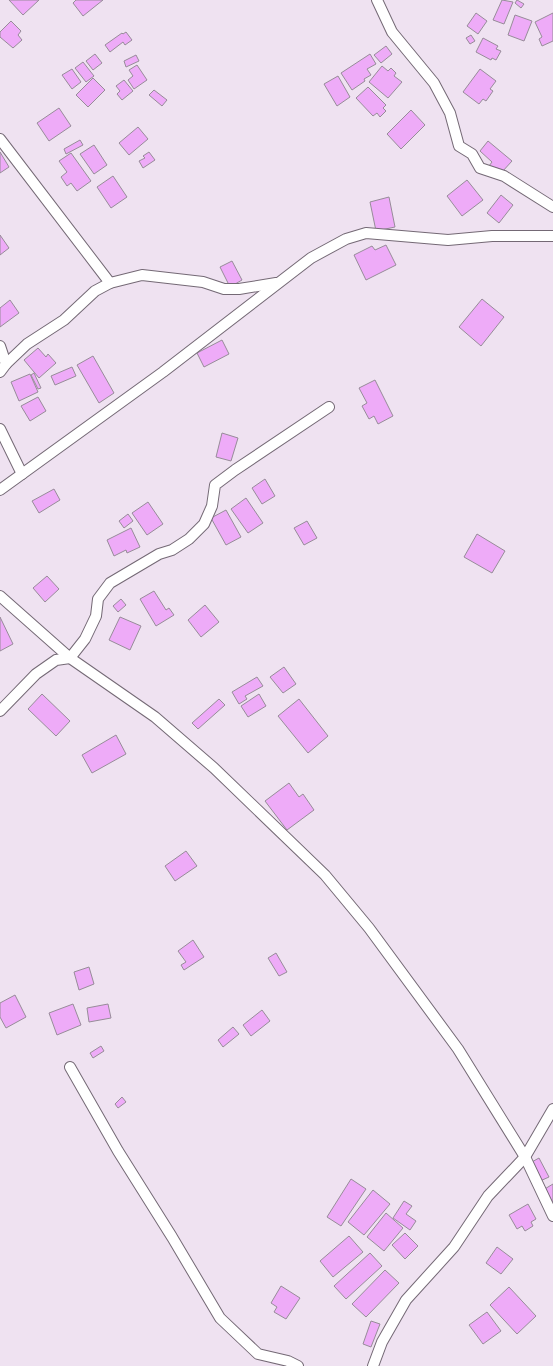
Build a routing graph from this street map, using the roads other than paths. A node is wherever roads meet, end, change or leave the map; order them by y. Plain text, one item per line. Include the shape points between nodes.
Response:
1 (377, 0) edge
2 (1, 142) edge
3 (553, 207) edge
4 (553, 236) edge
5 (110, 283) junction
6 (277, 283) junction
7 (0, 346) edge
8 (3, 368) edge
9 (329, 407) dead end
10 (0, 429) edge
11 (22, 474) junction
12 (0, 490) edge
13 (0, 596) edge
14 (70, 658) junction
15 (0, 711) edge
16 (70, 1067) dead end
17 (553, 1109) edge
18 (525, 1157) junction
19 (553, 1216) edge
20 (298, 1366) edge
21 (374, 1366) edge

1 - 3 street via 392,32 434,84 450,113 459,146 472,154 480,168 504,176
2 - 5 street
4 - 6 street via 448,240 366,233 346,239 318,254
5 - 6 street via 142,275 203,282 224,289
5 - 8 street via 94,291 64,320 27,344
6 - 11 street via 163,372
7 - 8 street
9 - 14 street via 215,485 212,506 204,524 189,540 110,583 98,599 96,616
10 - 11 street
11 - 12 street
13 - 14 street
14 - 15 street via 56,660 36,674
14 - 18 street via 155,717 214,768 325,875 369,928 458,1049
16 - 20 street via 220,1318 258,1354
17 - 18 street
18 - 19 street
18 - 21 street via 488,1196 454,1246 406,1300 382,1342

